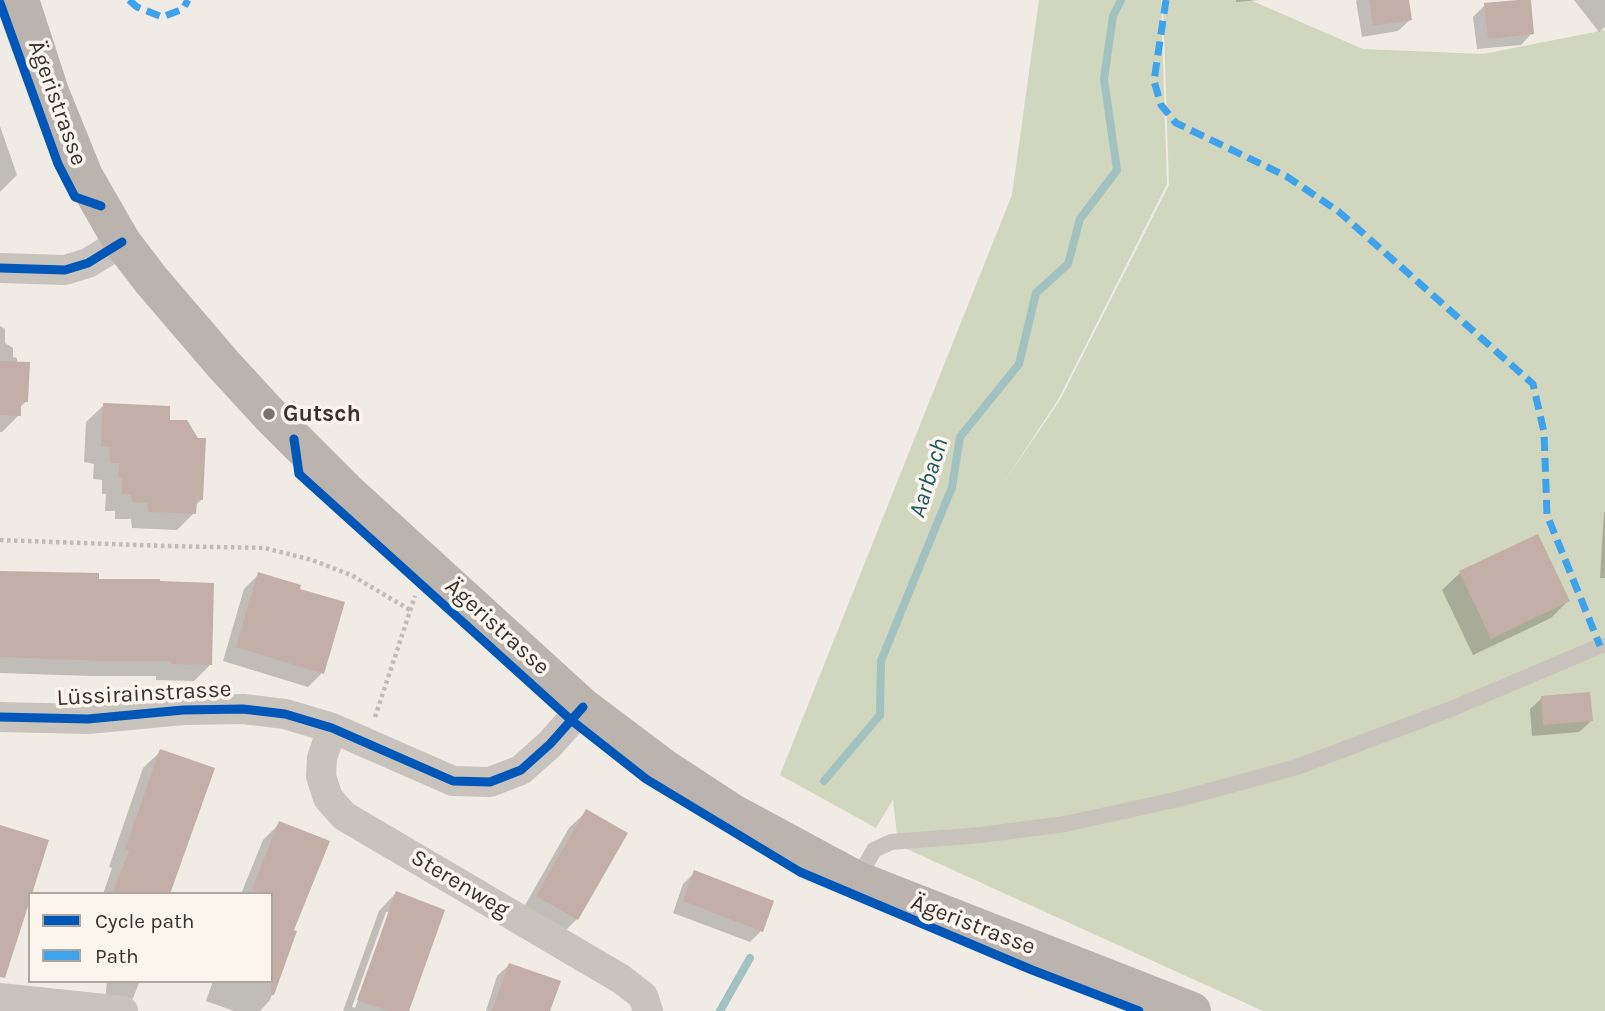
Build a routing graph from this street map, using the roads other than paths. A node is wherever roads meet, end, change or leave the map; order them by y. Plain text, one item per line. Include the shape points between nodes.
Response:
1 (20, 0) edge
2 (122, 242) junction
3 (0, 268) edge
4 (1600, 646) dead end
5 (583, 707) junction
6 (0, 717) edge
7 (332, 728) junction
8 (857, 880) junction
9 (0, 998) edge
10 (122, 1011) edge
11 (648, 1011) edge
12 (1192, 1011) edge

1 - 2 main road, Ägeristrasse via 84,177
2 - 3 street via 88,263 65,270
2 - 5 main road, Ägeristrasse via 223,364 294,439
4 - 8 lane via 1297,767 1065,824 891,842 874,850
5 - 7 street, Lüssirainstrasse via 521,770 490,782 453,780
5 - 8 main road, Ägeristrasse via 731,812
6 - 7 street, Lüssirainstrasse via 88,719 243,709 285,714
7 - 11 street, Sterenweg via 321,776 328,798 344,816 621,979 643,996
8 - 12 main road, Ägeristrasse
9 - 10 street

